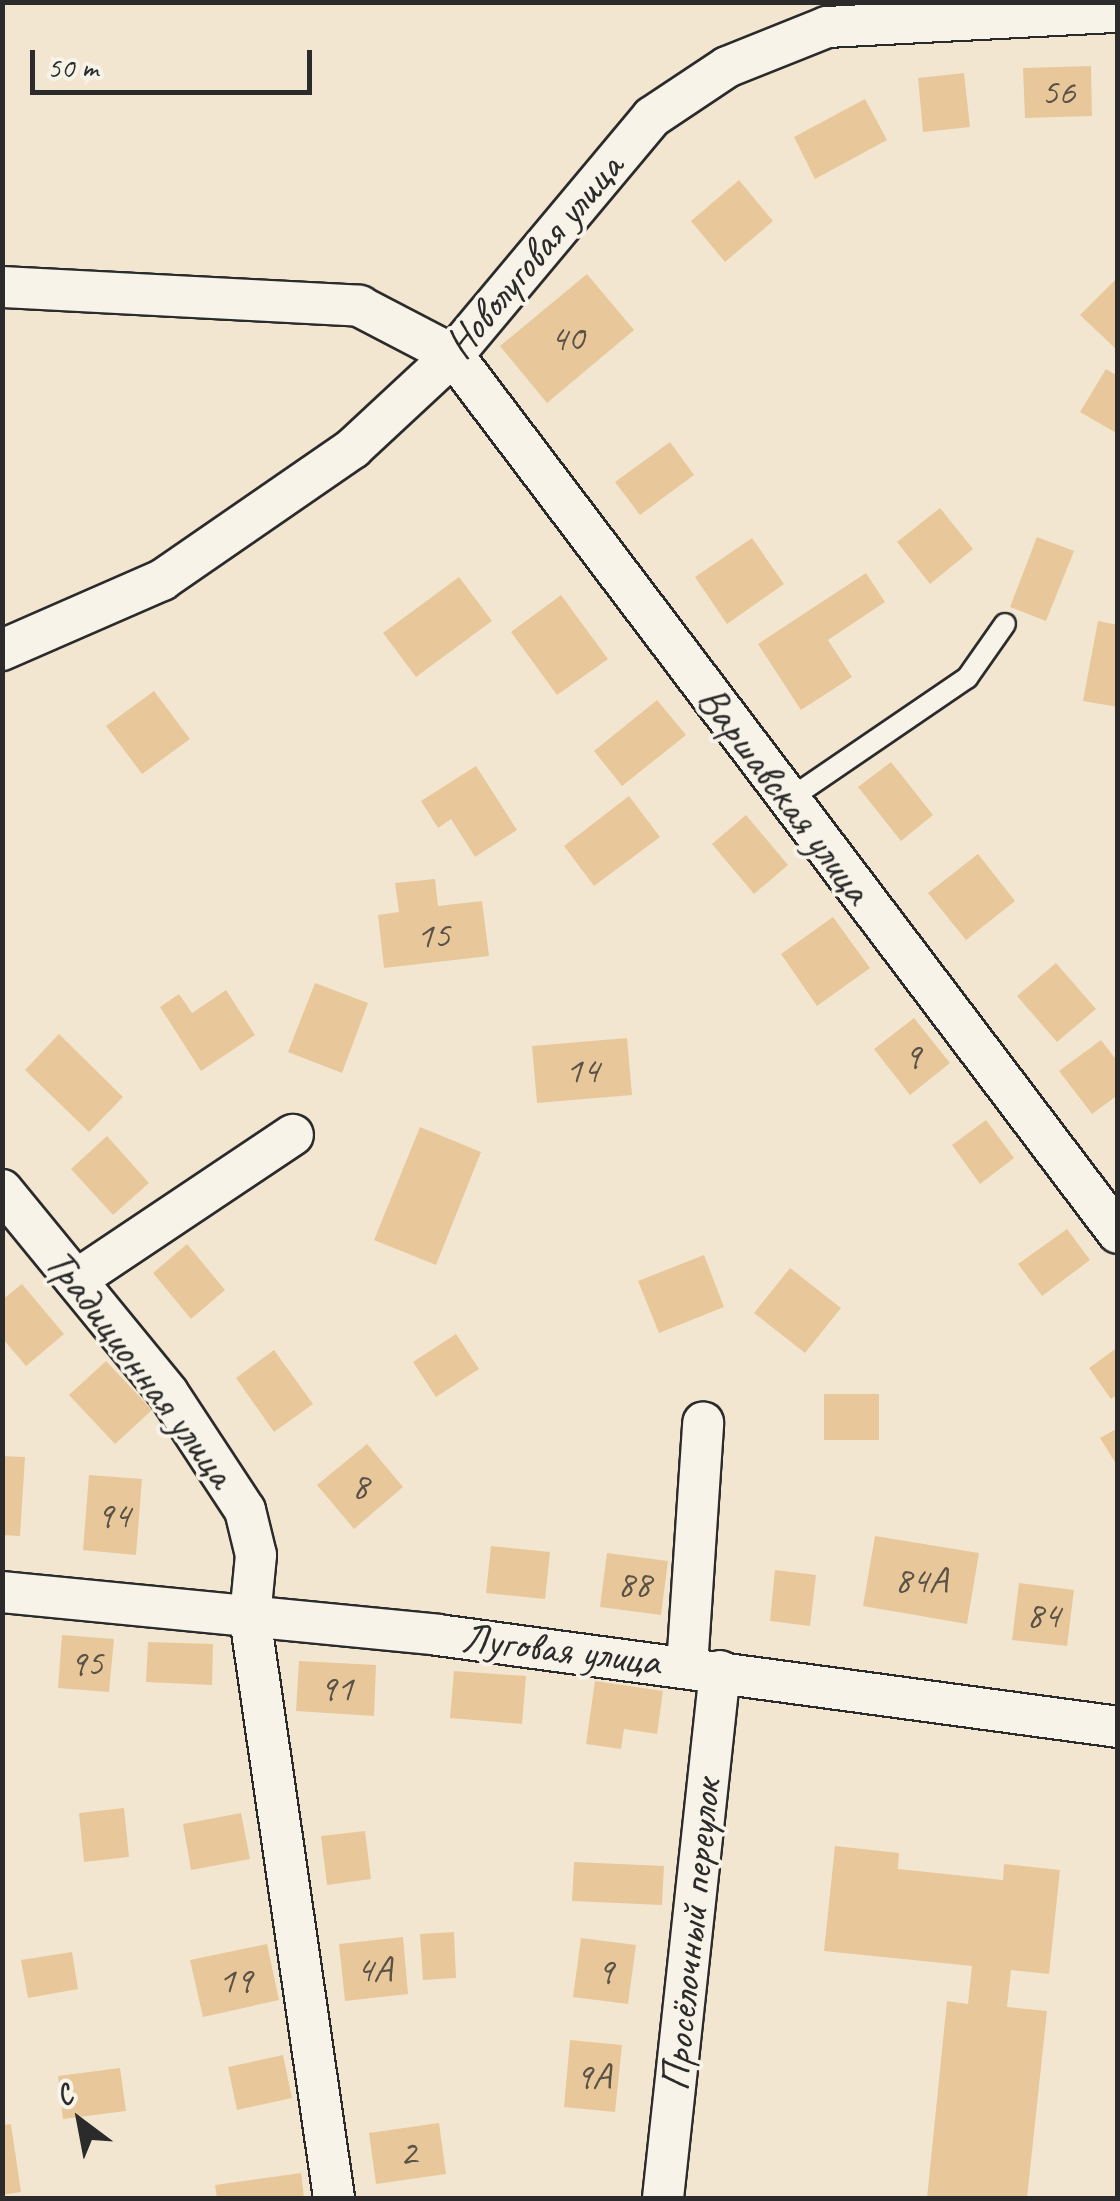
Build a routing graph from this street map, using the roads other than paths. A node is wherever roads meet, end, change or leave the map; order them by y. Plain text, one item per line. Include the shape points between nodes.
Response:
1 (1118, 12) edge
2 (2, 288) edge
3 (452, 355) junction
4 (1005, 624) dead end
5 (2, 650) edge
6 (788, 800) junction
7 (294, 1135) dead end
8 (2, 1190) edge
9 (1112, 1215) edge
10 (76, 1280) junction
11 (703, 1422) dead end
12 (2, 1592) edge
13 (250, 1617) junction
14 (703, 1669) junction
15 (1118, 1727) edge
16 (334, 2198) edge
17 (663, 2198) edge

1 - 3 street, Новолуговая улица via 827,27 727,67 652,117
2 - 3 street via 359,306
3 - 5 street, Новолуговая улица via 354,448 162,580
3 - 6 street, Варшавская улица
4 - 6 lane via 967,678
6 - 9 street, Варшавская улица
7 - 10 street
8 - 10 street, Традиционная улица
10 - 13 street, Традиционная улица via 168,1393 245,1510 256,1554
11 - 14 street, Просёлочный переулок
12 - 13 street, Луговая улица
13 - 14 street, Луговая улица
13 - 16 street, Традиционная улица
14 - 15 street, Луговая улица
14 - 17 street, Просёлочный переулок

